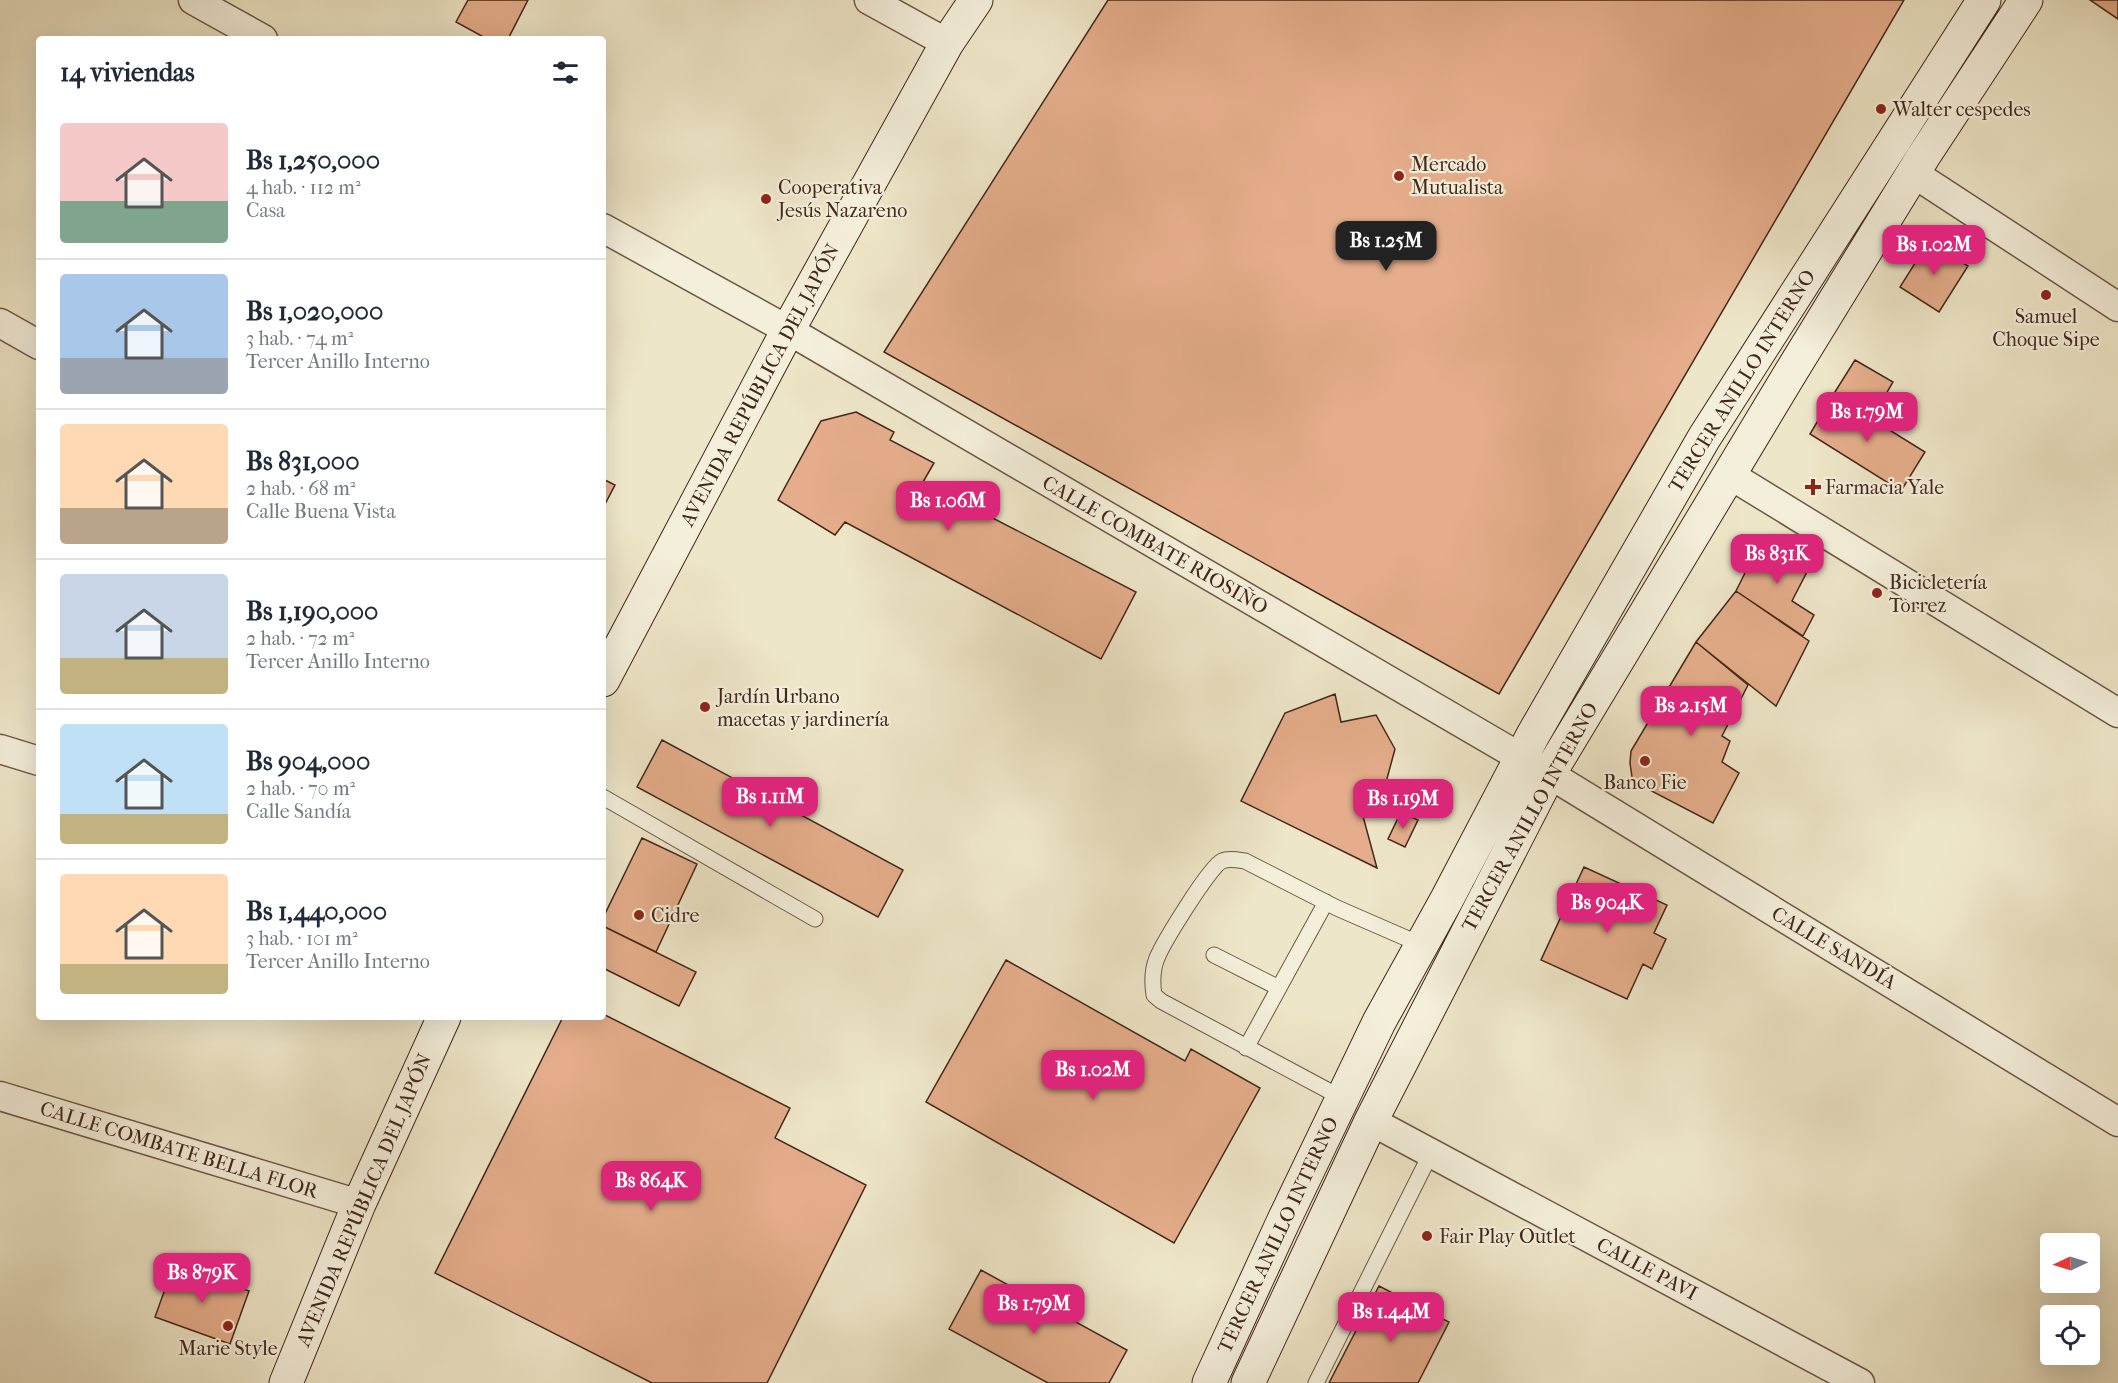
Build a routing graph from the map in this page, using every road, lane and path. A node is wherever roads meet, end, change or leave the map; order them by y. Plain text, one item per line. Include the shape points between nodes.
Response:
1 (193, 0) edge
2 (869, 0) edge
3 (976, 0) edge
4 (2026, 0) edge
5 (1982, 2) edge
6 (258, 36) edge
7 (947, 44) junction
8 (1913, 174) junction
9 (606, 230) edge
10 (2118, 307) edge
11 (0, 323) edge
12 (788, 330) junction
13 (36, 343) edge
14 (1730, 475) junction
15 (606, 670) edge
16 (2118, 713) edge
17 (0, 749) edge
18 (1520, 759) junction
19 (36, 760) edge
20 (1550, 774) junction
21 (606, 799) edge
22 (1326, 902) junction
23 (815, 919) dead end
24 (1422, 945) junction
25 (1214, 955) dead end
26 (1279, 988) junction
27 (443, 1020) edge
28 (1246, 1048) junction
29 (0, 1096) edge
30 (1342, 1098) junction
31 (1371, 1121) junction
32 (2118, 1122) edge
33 (1431, 1153) junction
34 (359, 1204) junction
35 (286, 1383) edge
36 (1209, 1383) edge
37 (1248, 1383) edge
38 (1316, 1383) edge
39 (1860, 1383) edge

1 - 6 street
2 - 7 street
3 - 7 main road, AVENIDA REPÚBLICA DEL JAPÓN
4 - 8 main road, TERCER ANILLO INTERNO
5 - 18 main road, TERCER ANILLO INTERNO via 1704,438
7 - 12 main road, AVENIDA REPÚBLICA DEL JAPÓN
8 - 10 street
8 - 14 main road, TERCER ANILLO INTERNO
9 - 12 street, CALLE COMBATE RIOSIÑO
11 - 13 street
12 - 15 main road, AVENIDA REPÚBLICA DEL JAPÓN
12 - 18 street, CALLE COMBATE RIOSIÑO
14 - 16 street
14 - 20 main road, TERCER ANILLO INTERNO
17 - 19 street
18 - 20 street, CALLE COMBATE RIOSIÑO
18 - 24 main road, TERCER ANILLO INTERNO
20 - 31 main road, TERCER ANILLO INTERNO
20 - 32 street, CALLE SANDÍA
21 - 23 lane
22 - 24 lane
22 - 26 lane
22 - 28 lane via 1245,861 1223,860 1204,880 1157,958 1152,980 1154,995
24 - 30 main road, TERCER ANILLO INTERNO
25 - 26 lane
26 - 28 lane
27 - 34 main road, AVENIDA REPÚBLICA DEL JAPÓN
28 - 30 lane
29 - 34 street, CALLE COMBATE BELLA FLOR
30 - 36 main road, TERCER ANILLO INTERNO
31 - 33 street, CALLE PAVI
31 - 37 main road, TERCER ANILLO INTERNO
33 - 38 lane
33 - 39 street, CALLE PAVI
34 - 35 main road, AVENIDA REPÚBLICA DEL JAPÓN

